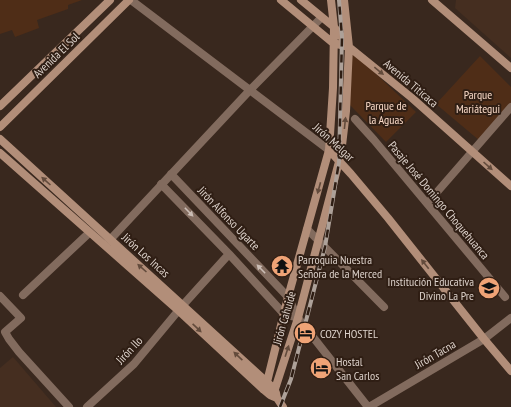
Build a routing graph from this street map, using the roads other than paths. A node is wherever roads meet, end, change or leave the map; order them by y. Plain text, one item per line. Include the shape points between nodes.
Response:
1 (110, 0) edge
2 (130, 0) edge
3 (281, 0) edge
4 (301, 0) edge
5 (331, 0) edge
6 (344, 0) edge
7 (432, 0) edge
8 (321, 18) junction
9 (313, 27) junction
10 (334, 27) junction
11 (333, 43) junction
12 (349, 47) junction
13 (511, 68) edge
14 (250, 90) junction
15 (0, 106) edge
16 (511, 107) edge
17 (355, 119) dead end
18 (0, 127) edge
19 (0, 139) edge
20 (329, 150) junction
21 (472, 152) junction
22 (0, 153) edge
23 (339, 162) junction
24 (171, 174) junction
25 (161, 184) junction
26 (511, 186) edge
27 (431, 199) dead end
28 (307, 230) junction
29 (89, 233) junction
30 (110, 239) junction
31 (318, 240) junction
32 (104, 246) junction
33 (229, 254) junction
34 (23, 295) dead end
35 (0, 296) edge
36 (505, 297) dead end
37 (288, 298) junction
38 (384, 307) dead end
39 (181, 308) junction
40 (284, 314) junction
41 (298, 318) junction
42 (511, 318) edge
43 (484, 339) junction
44 (511, 371) edge
45 (265, 386) junction
46 (274, 394) junction
47 (69, 407) edge
48 (87, 407) edge
49 (283, 407) edge
50 (369, 407) edge

1 - 15 street, Avenida El Sol
2 - 14 street, Jirón Melgar
2 - 18 street, Avenida El Sol
3 - 9 street
4 - 8 street
5 - 10 street
6 - 12 street, Jirón Cahuide
7 - 13 street
8 - 9 street
8 - 10 street
9 - 11 street
9 - 14 street
10 - 11 street
10 - 12 street
11 - 12 street
11 - 20 street via 334,88
12 -> 21 street, Avenida Titicaca via 412,98
23 -> 12 street, Jirón Cahuide via 346,112
14 - 20 street, Jirón Melgar
14 - 24 street
16 - 21 street
17 - 36 street, Pasaje José Domingo Choquehuanca
30 -> 19 street, Jirón Los Incas
20 - 23 street, Jirón Melgar
20 -> 28 street
21 -> 26 street, Avenida Titicaca
21 - 27 street
22 - 29 street, Jirón Los Incas
23 - 31 street, Jirón Cahuide
43 -> 23 street, Jirón Melgar via 352,174
24 - 25 street
37 -> 24 street, Jirón Alfonso Ugarte
25 - 30 street
25 -> 33 street, Jirón Alfonso Ugarte
28 - 31 street
28 - 37 street
29 - 32 street, Jirón Los Incas
29 - 34 street
30 - 32 street
39 -> 30 street, Jirón Los Incas
31 - 38 street
31 - 41 street, Jirón Cahuide
32 - 39 street, Jirón Los Incas
33 - 39 street, Jirón Ilo
33 - 40 street, Jirón Alfonso Ugarte
35 - 47 street via 21,318 5,332 9,339
37 - 40 street
37 - 41 street, Jirón Alfonso Ugarte
39 - 45 street, Jirón Los Incas
39 - 48 street, Jirón Ilo via 134,364
40 - 41 street
40 - 45 street
46 -> 41 street, Jirón Cahuide
41 - 50 street, Jirón Alfonso Ugarte
42 - 43 street, Jirón Tacna
43 - 44 street, Jirón Melgar
43 - 50 street, Jirón Tacna
45 - 46 street, Jirón Los Incas
46 - 49 street

